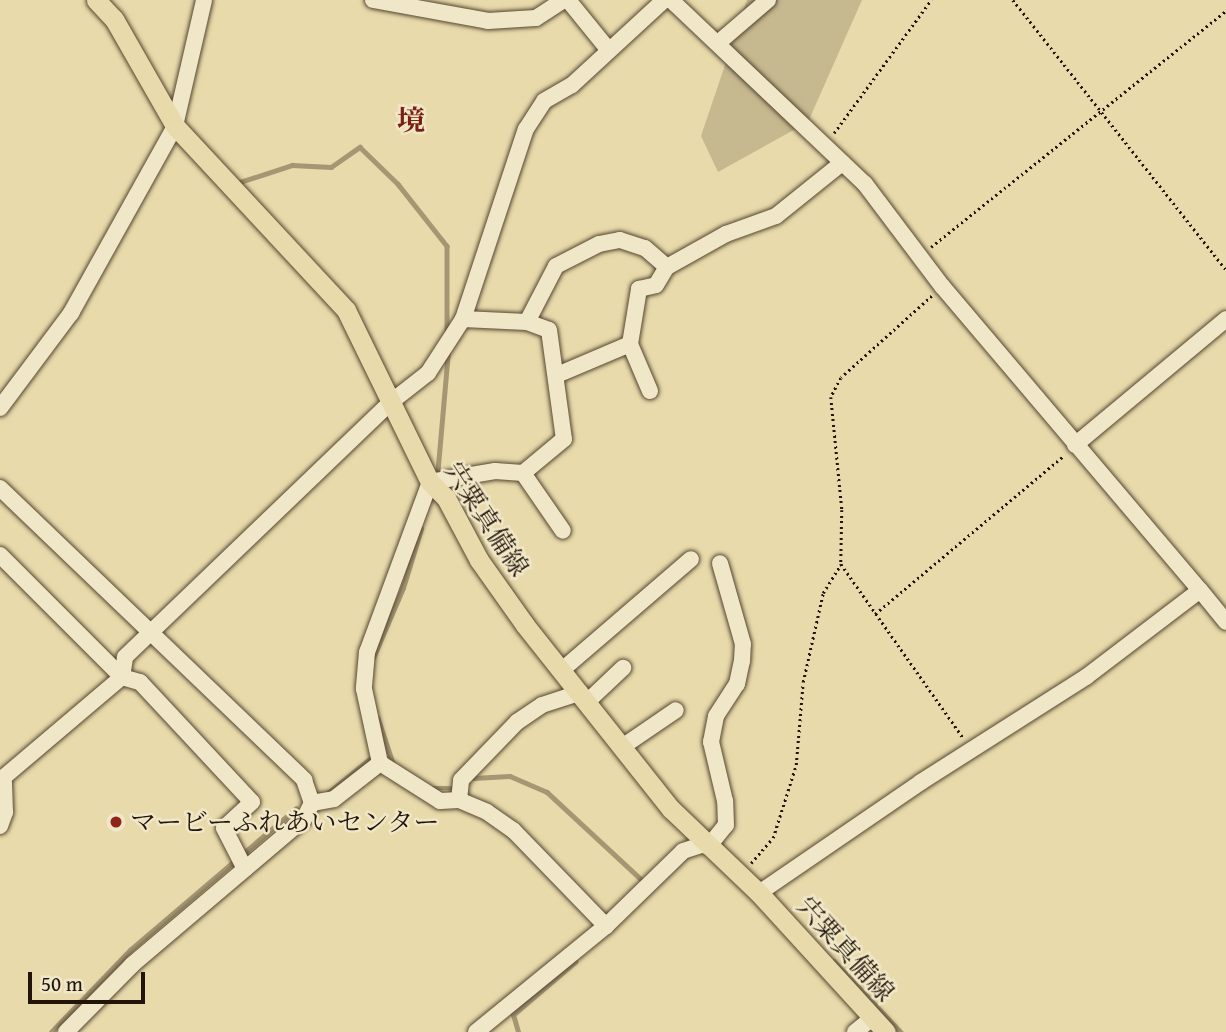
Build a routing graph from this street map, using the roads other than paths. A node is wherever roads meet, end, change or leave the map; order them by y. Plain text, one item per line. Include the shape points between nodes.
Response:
1 (96, 0) edge
2 (204, 0) edge
3 (373, 0) edge
4 (566, 0) edge
5 (664, 0) edge
6 (671, 0) edge
7 (768, 0) edge
8 (718, 43) junction
9 (607, 48) junction
10 (174, 126) junction
11 (842, 163) junction
12 (667, 267) junction
13 (463, 319) junction
14 (1226, 319) edge
15 (527, 322) junction
16 (630, 344) junction
17 (557, 375) junction
18 (650, 391) dead end
19 (391, 402) junction
20 (0, 408) edge
21 (1075, 445) junction
22 (523, 473) junction
23 (430, 482) junction
24 (0, 488) edge
25 (563, 531) dead end
26 (0, 555) edge
27 (691, 559) dead end
28 (720, 563) dead end
29 (1200, 590) junction
30 (1226, 622) edge
31 (149, 635) junction
32 (623, 668) dead end
33 (562, 670) junction
34 (122, 677) junction
35 (583, 697) junction
36 (676, 710) dead end
37 (621, 747) junction
38 (380, 763) junction
39 (2, 775) edge
40 (459, 800) junction
41 (312, 803) junction
42 (0, 826) edge
43 (706, 845) junction
44 (241, 861) junction
45 (759, 893) junction
46 (606, 926) junction
47 (879, 1025) edge
48 (66, 1032) edge
49 (476, 1032) edge
50 (855, 1032) edge

1 - 10 main road, 宍粟真備線 via 114,19
2 - 10 street
3 - 4 street via 488,21 536,18
4 - 9 street
5 - 9 street
6 - 8 street
7 - 8 street
8 - 11 street
9 - 13 street via 572,85 544,101 526,129
10 - 19 main road, 宍粟真備線 via 346,310
10 - 20 street via 71,313
11 - 12 street via 776,216 726,233
11 - 21 street via 887,210 918,256
12 - 15 street via 633,244 620,240 599,244 556,266
12 - 16 street via 656,285 639,289
13 - 15 street
13 - 19 street via 428,373
14 - 21 street
15 - 17 street via 549,330
16 - 17 street
16 - 18 street
17 - 22 street via 564,439
19 - 23 main road, 宍粟真備線
19 - 31 street
21 - 29 street
22 - 23 street via 495,471
22 - 25 street
23 - 33 main road, 宍粟真備線 via 446,498 479,560
23 - 38 street via 367,652 364,689
24 - 31 street
26 - 34 street
27 - 33 street
28 - 43 street via 743,644 737,684 716,716 710,742 725,801 726,825
29 - 30 street
29 - 45 street via 1086,677
31 - 34 street via 125,657
31 - 41 street via 304,780
32 - 35 street
33 - 35 main road, 宍粟真備線
34 - 39 street
34 - 44 street via 140,682 251,802 224,828
35 - 37 main road, 宍粟真備線
35 - 40 street via 542,705 517,722 461,780
36 - 37 street
37 - 43 main road, 宍粟真備線
38 - 40 street via 440,801
38 - 41 street via 334,799
39 - 42 street via 5,812
40 - 46 street via 487,811 513,830
41 - 44 street via 304,819
43 - 45 main road, 宍粟真備線
43 - 46 street via 683,851
44 - 48 street
45 - 47 main road, 宍粟真備線
46 - 49 street
47 - 50 street

